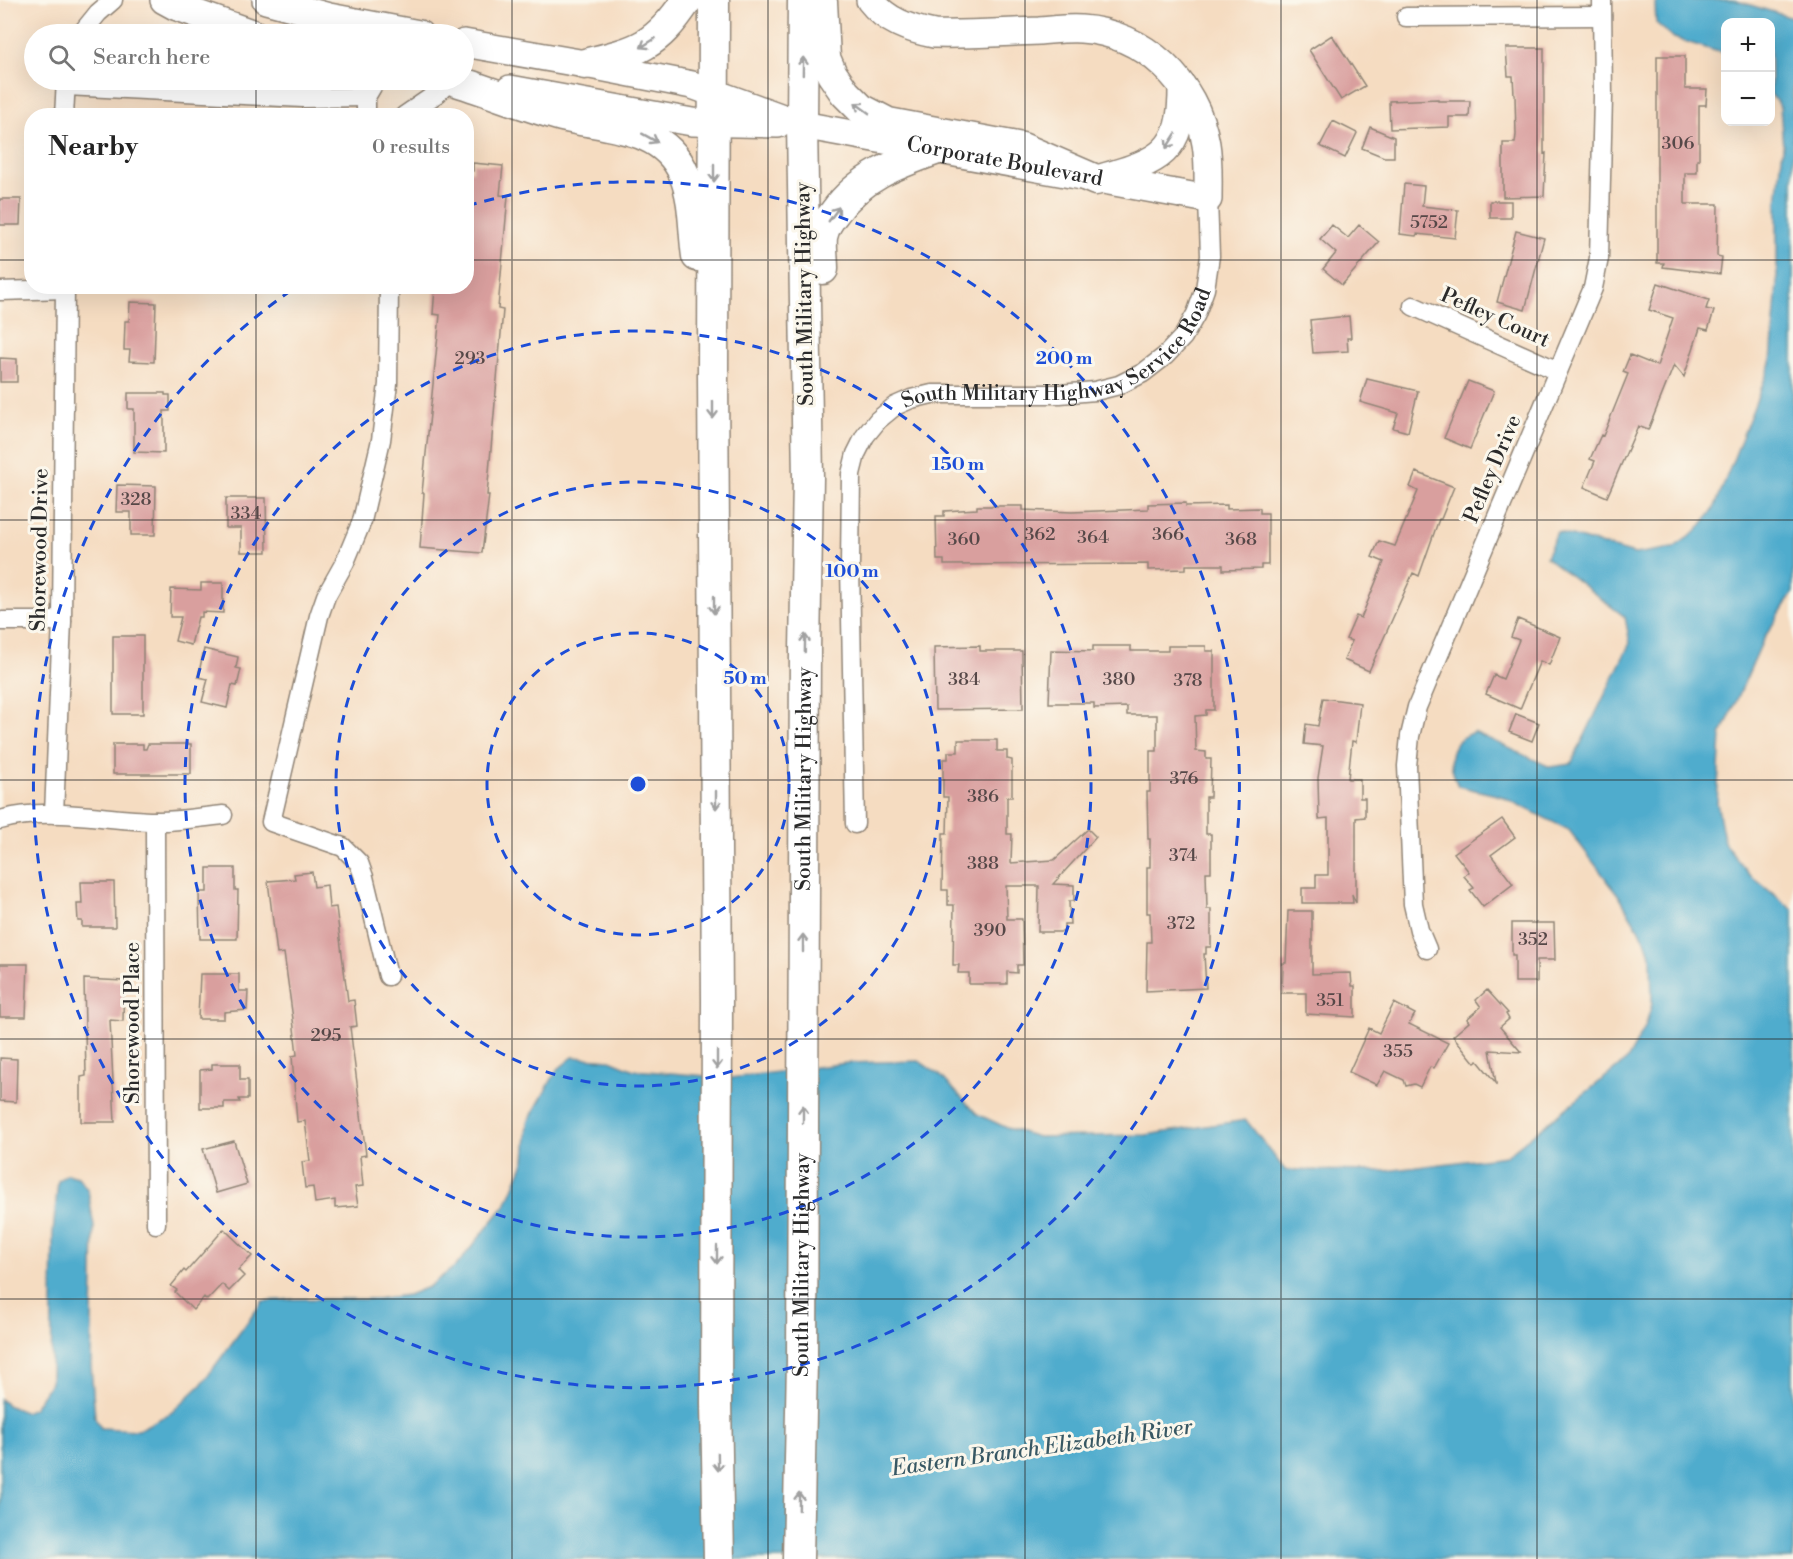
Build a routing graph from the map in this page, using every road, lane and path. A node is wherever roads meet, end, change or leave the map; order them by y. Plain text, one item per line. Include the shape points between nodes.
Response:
1 (113, 0) edge
2 (164, 0) edge
3 (266, 0) edge
4 (687, 0) edge
5 (714, 0) edge
6 (804, 0) edge
7 (822, 0) edge
8 (870, 0) edge
9 (1602, 8) edge
10 (1406, 17) dead end
11 (89, 24) edge
12 (224, 24) edge
13 (365, 24) edge
14 (474, 45) edge
15 (474, 54) edge
16 (522, 54) junction
17 (585, 64) junction
18 (474, 84) edge
19 (1182, 86) junction
20 (474, 87) edge
21 (66, 90) edge
22 (184, 90) edge
23 (372, 90) edge
24 (441, 90) edge
25 (714, 93) junction
26 (366, 106) edge
27 (64, 108) edge
28 (416, 108) edge
29 (714, 123) junction
30 (802, 125) junction
31 (935, 150) junction
32 (1096, 180) junction
33 (1209, 199) junction
34 (24, 290) edge
35 (0, 291) edge
36 (65, 294) edge
37 (389, 294) edge
38 (1413, 306) dead end
39 (1558, 371) junction
40 (713, 376) junction
41 (808, 478) junction
42 (0, 621) edge
43 (62, 621) junction
44 (54, 813) junction
45 (224, 815) dead end
46 (0, 820) edge
47 (155, 821) junction
48 (855, 824) dead end
49 (1427, 949) dead end
50 (388, 976) dead end
51 (156, 1224) dead end
52 (719, 1559) edge
53 (798, 1559) edge

1 - 11 street
2 - 12 street
3 - 13 street
4 -> 17 main road via 650,43 631,53
5 - 25 main road
30 -> 6 main road, South Military Highway
32 -> 7 main road via 1022,148 888,123 861,109 845,93 825,58
8 - 19 street, South Military Highway Service Road via 894,22 934,34 1080,29 1106,32 1130,41 1155,58
9 - 10 street
9 - 39 street, Pefley Drive via 1599,258 1593,288
14 - 16 street, Corporate Boulevard
15 - 16 street
16 - 17 street, Corporate Boulevard
17 - 25 street, Corporate Boulevard
18 - 29 street, Corporate Boulevard
19 -> 32 street via 1182,106 1172,144 1146,164
19 - 33 street, South Military Highway Service Road via 1200,120
20 -> 40 main road via 561,115 633,130 665,148 684,173 692,200
21 - 27 street
22 - 26 street
23 - 26 street
24 - 28 street
25 - 29 main road
25 - 30 street, Corporate Boulevard
29 - 30 street, Corporate Boulevard
29 -> 40 main road
30 - 31 street, Corporate Boulevard
30 - 41 main road, South Military Highway
31 - 32 street, Corporate Boulevard
41 -> 31 main road via 824,361 822,237 828,222 854,189 895,165
32 - 33 street, Corporate Boulevard
33 - 48 street, South Military Highway Service Road via 1210,256 1199,306 1183,337 1143,373 1095,391 932,394 895,406 865,436 851,474
34 - 35 street
36 - 43 street, Shorewood Drive
37 - 50 street via 388,384 381,440 362,521 319,616 271,822 343,847 359,863
38 - 39 street, Pefley Court
39 - 49 street, Pefley Drive via 1417,707 1410,736 1407,766 1413,904
40 -> 52 main road
53 -> 41 main road, South Military Highway
42 - 43 street
43 - 44 street, Shorewood Drive
44 - 46 street
44 - 47 street
45 - 47 street
47 - 51 street, Shorewood Place

